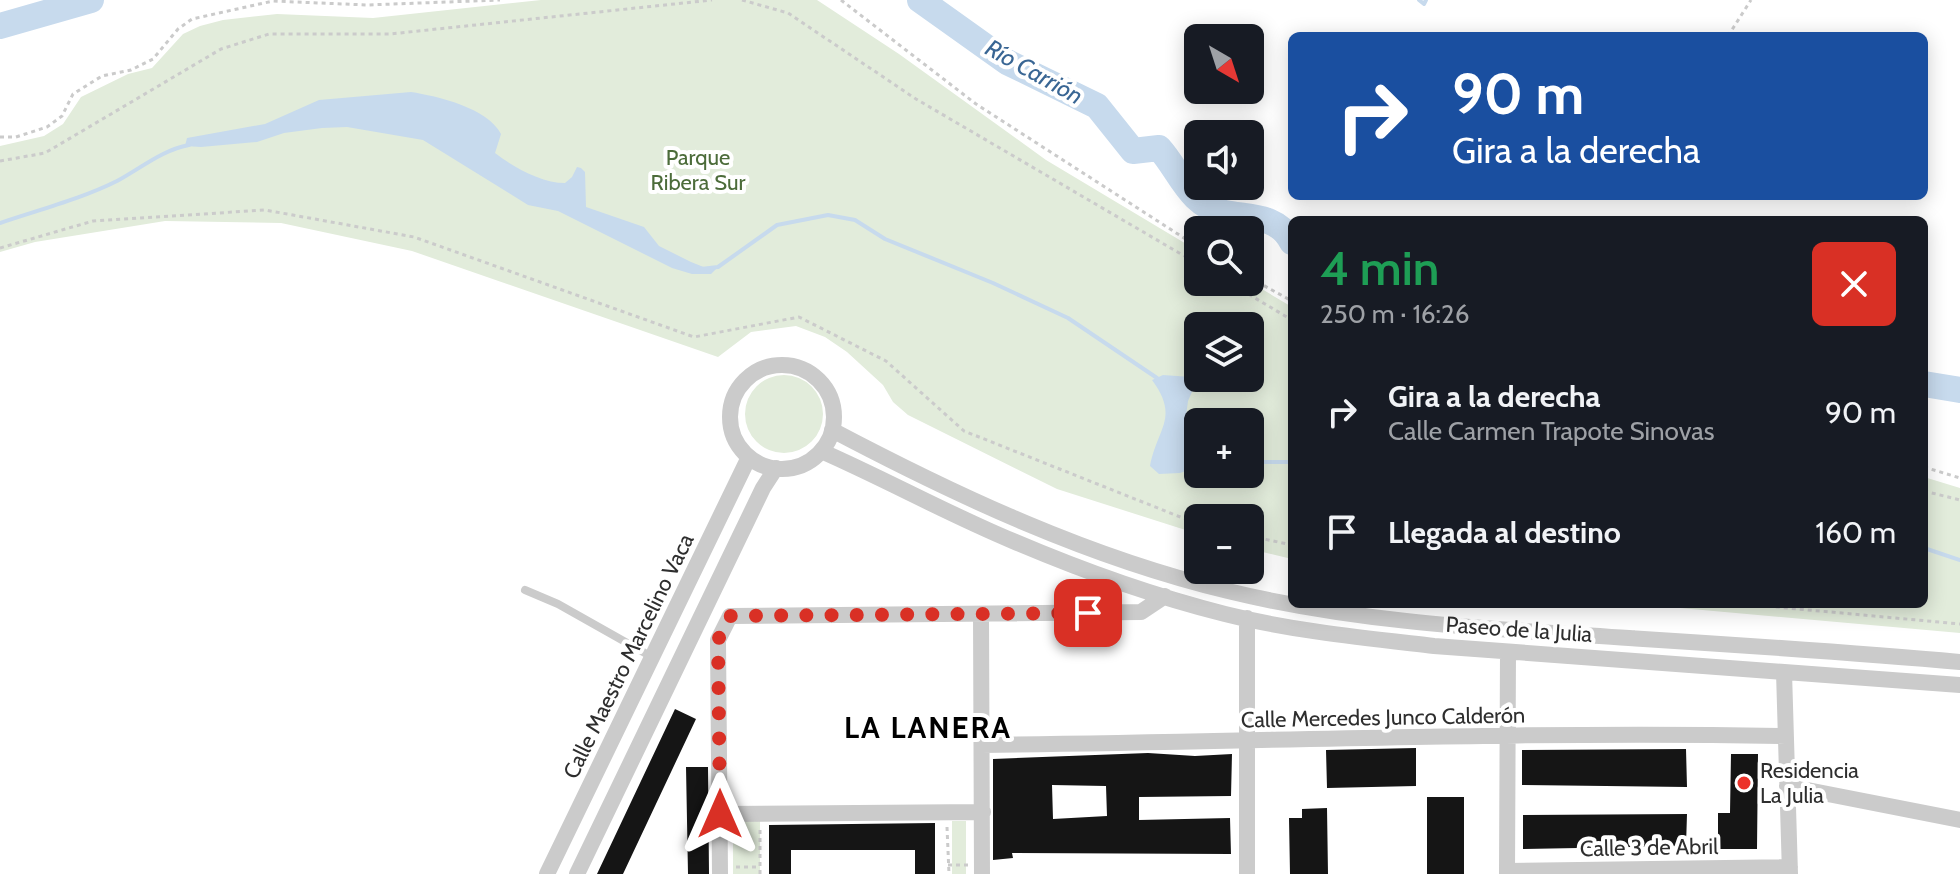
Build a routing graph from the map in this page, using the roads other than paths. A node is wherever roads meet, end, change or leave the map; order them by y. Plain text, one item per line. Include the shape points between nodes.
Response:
1 (832, 430) junction
2 (821, 451) junction
3 (749, 457) junction
4 (776, 468) junction
5 (525, 590) dead end
6 (1165, 596) junction
7 (1288, 605) edge
8 (1312, 608) edge
9 (981, 614) junction
10 (1247, 618) junction
11 (1508, 652) junction
12 (652, 657) junction
13 (1960, 662) edge
14 (1784, 672) junction
15 (1960, 685) edge
16 (1506, 735) junction
17 (1785, 736) junction
18 (1247, 742) junction
19 (982, 745) junction
20 (1787, 786) junction
21 (983, 812) junction
22 (720, 814) junction
23 (1960, 820) edge
24 (975, 870) edge
25 (727, 871) edge
26 (1790, 871) edge
27 (1507, 872) edge
28 (547, 874) edge
29 (577, 874) edge
30 (1236, 874) edge
31 (1247, 874) edge

1 - 2 street
1 - 3 street via 832,404 825,387 807,371 771,366 742,382 731,408 734,438
1 - 7 street, Paseo de la Julia via 945,487 1118,559
2 - 4 street via 800,465
2 - 6 street, Paseo de la Julia via 1011,540
3 - 4 street
3 - 12 street, Calle Maestro Marcelino Vaca
4 - 29 street
5 - 12 lane
6 - 9 street via 1141,612
6 - 10 street, Paseo de la Julia
8 - 13 street, Paseo de la Julia via 1458,627
9 - 19 street
9 - 22 street via 730,616 718,640
10 - 11 street, Paseo de la Julia via 1367,638
10 - 18 street
11 - 14 street, Paseo de la Julia
11 - 16 street
12 - 28 street, Calle Maestro Marcelino Vaca
14 - 15 street, Paseo de la Julia
14 - 17 street
16 - 17 street, Calle Mercedes Junco Calderón
16 - 18 street, Calle Mercedes Junco Calderón
16 - 27 street
17 - 20 street
18 - 19 street, Calle Mercedes Junco Calderón
18 - 31 street
19 - 21 street
20 - 23 street
20 - 26 street
21 - 22 street
21 - 24 street
22 - 25 street
26 - 27 street, Calle 3 de Abril
30 - 31 street

